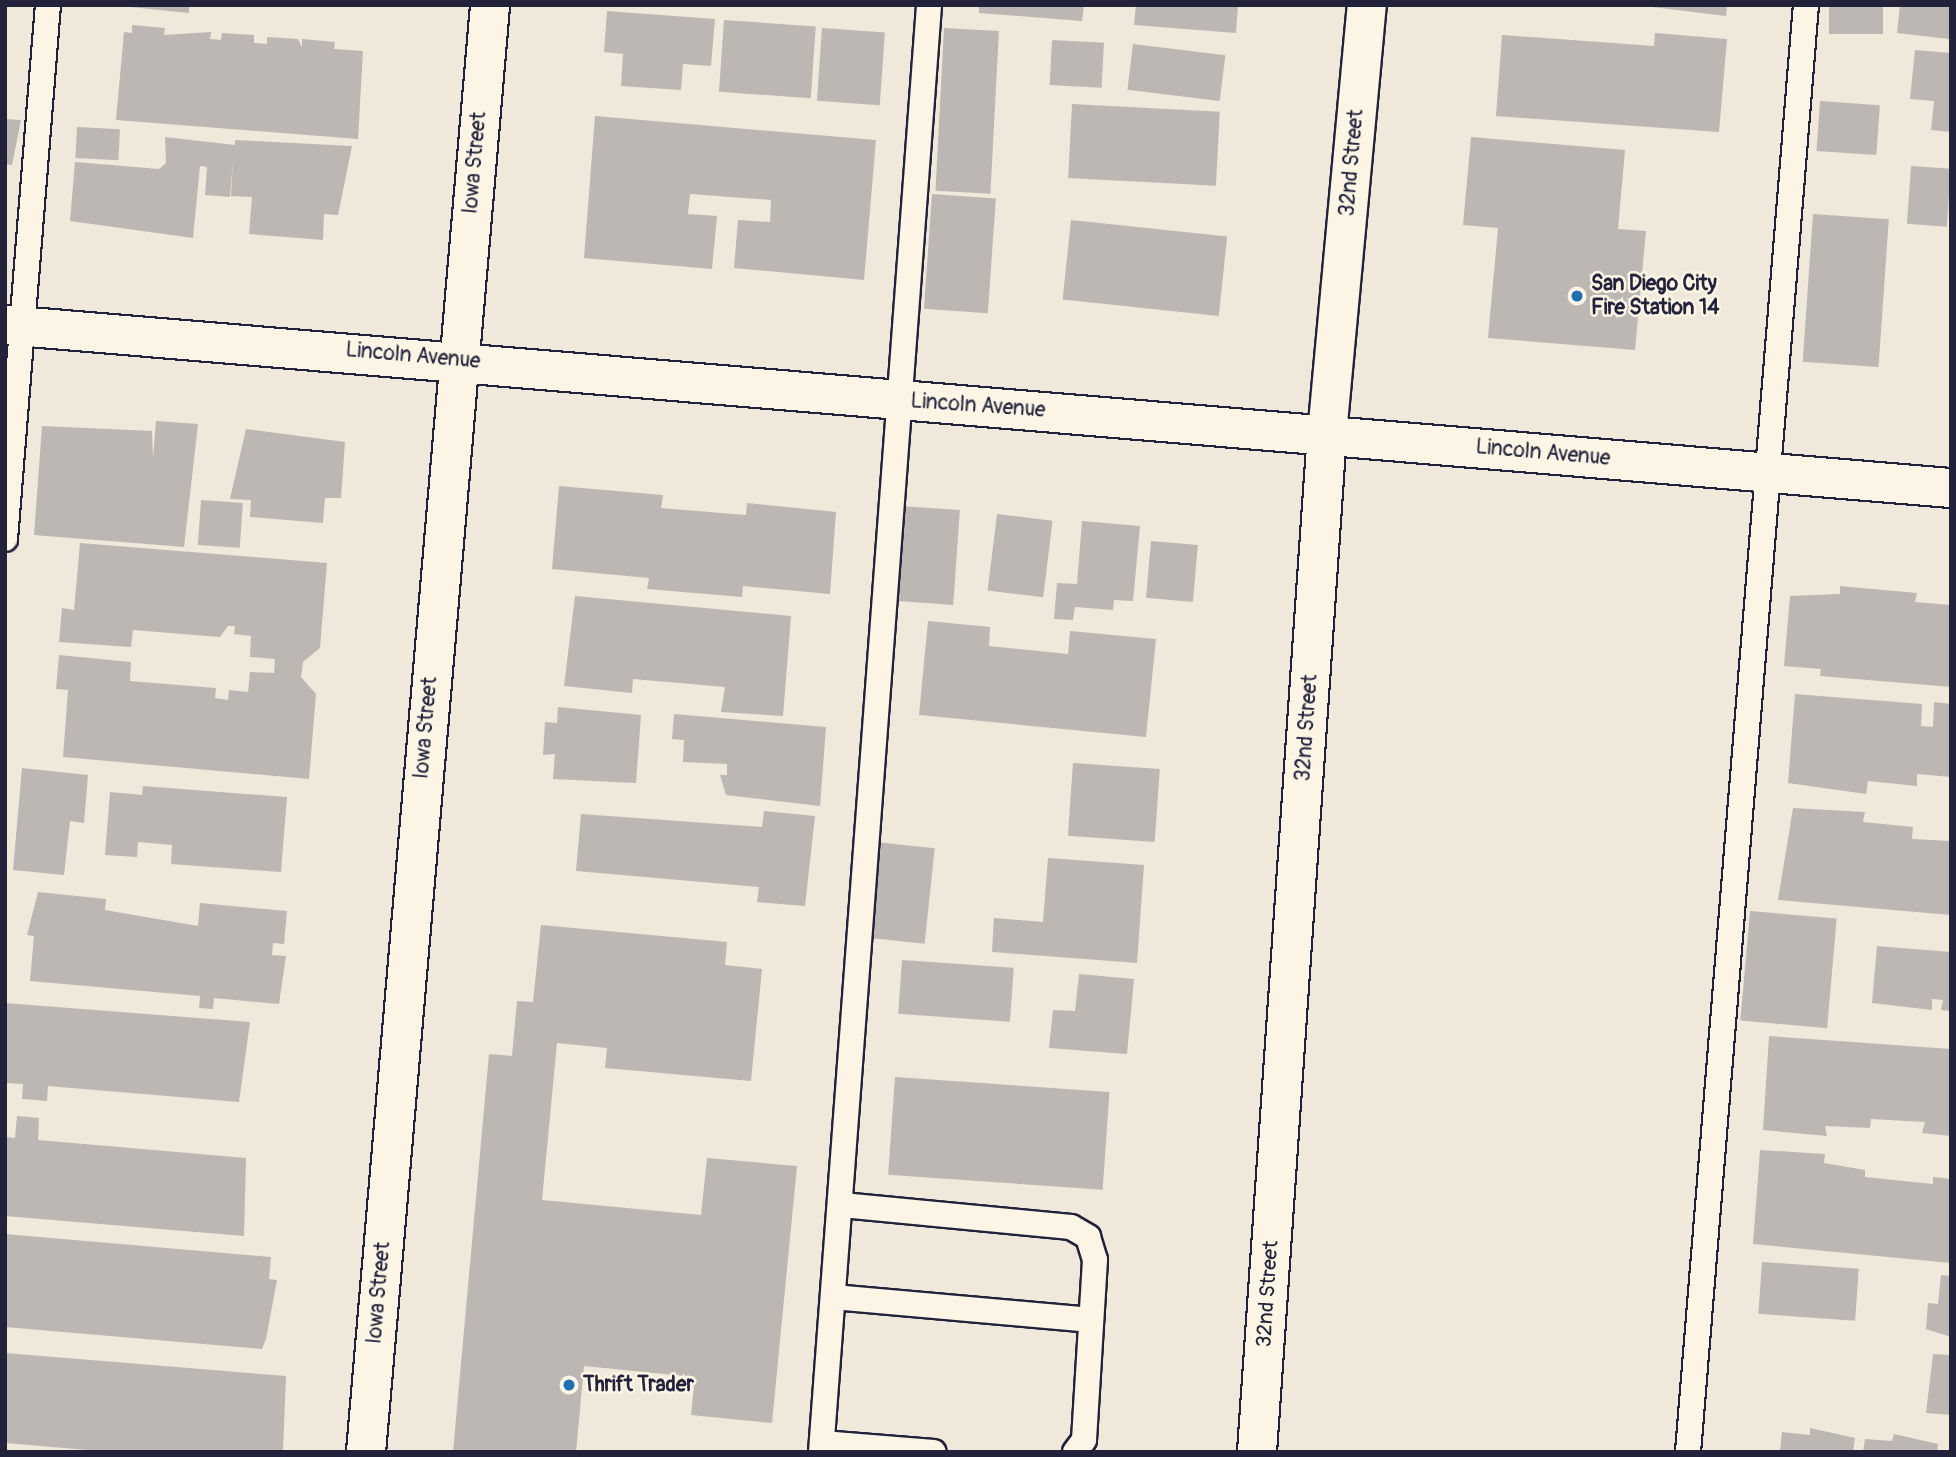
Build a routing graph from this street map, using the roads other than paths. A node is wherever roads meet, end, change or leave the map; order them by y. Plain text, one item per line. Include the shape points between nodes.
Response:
1 (48, 5) edge
2 (490, 5) edge
3 (929, 5) edge
4 (1367, 5) edge
5 (1806, 5) edge
6 (14, 326) edge
7 (456, 359) junction
8 (896, 400) junction
9 (1327, 434) junction
10 (1771, 474) junction
11 (1951, 488) edge
12 (5, 539) edge
13 (842, 1205) junction
14 (834, 1297) junction
15 (1091, 1320) junction
16 (822, 1447) edge
17 (366, 1452) edge
18 (933, 1452) edge
19 (1075, 1452) edge
20 (1257, 1452) edge
21 (1688, 1452) edge

1 - 6 lane
2 - 7 street, Iowa Street
3 - 8 lane
4 - 9 street, 32nd Street
5 - 10 lane
6 - 7 street, Lincoln Avenue
6 - 12 lane
7 - 8 street, Lincoln Avenue
7 - 17 street, Iowa Street
8 - 9 street, Lincoln Avenue
8 - 13 lane
9 - 10 street, Lincoln Avenue
9 - 20 street, 32nd Street
10 - 11 street, Lincoln Avenue
10 - 21 lane
13 - 14 lane
13 - 15 lane via 1071,1227 1088,1237 1095,1260
14 - 15 lane
14 - 16 lane
15 - 19 lane via 1083,1440
16 - 18 lane

